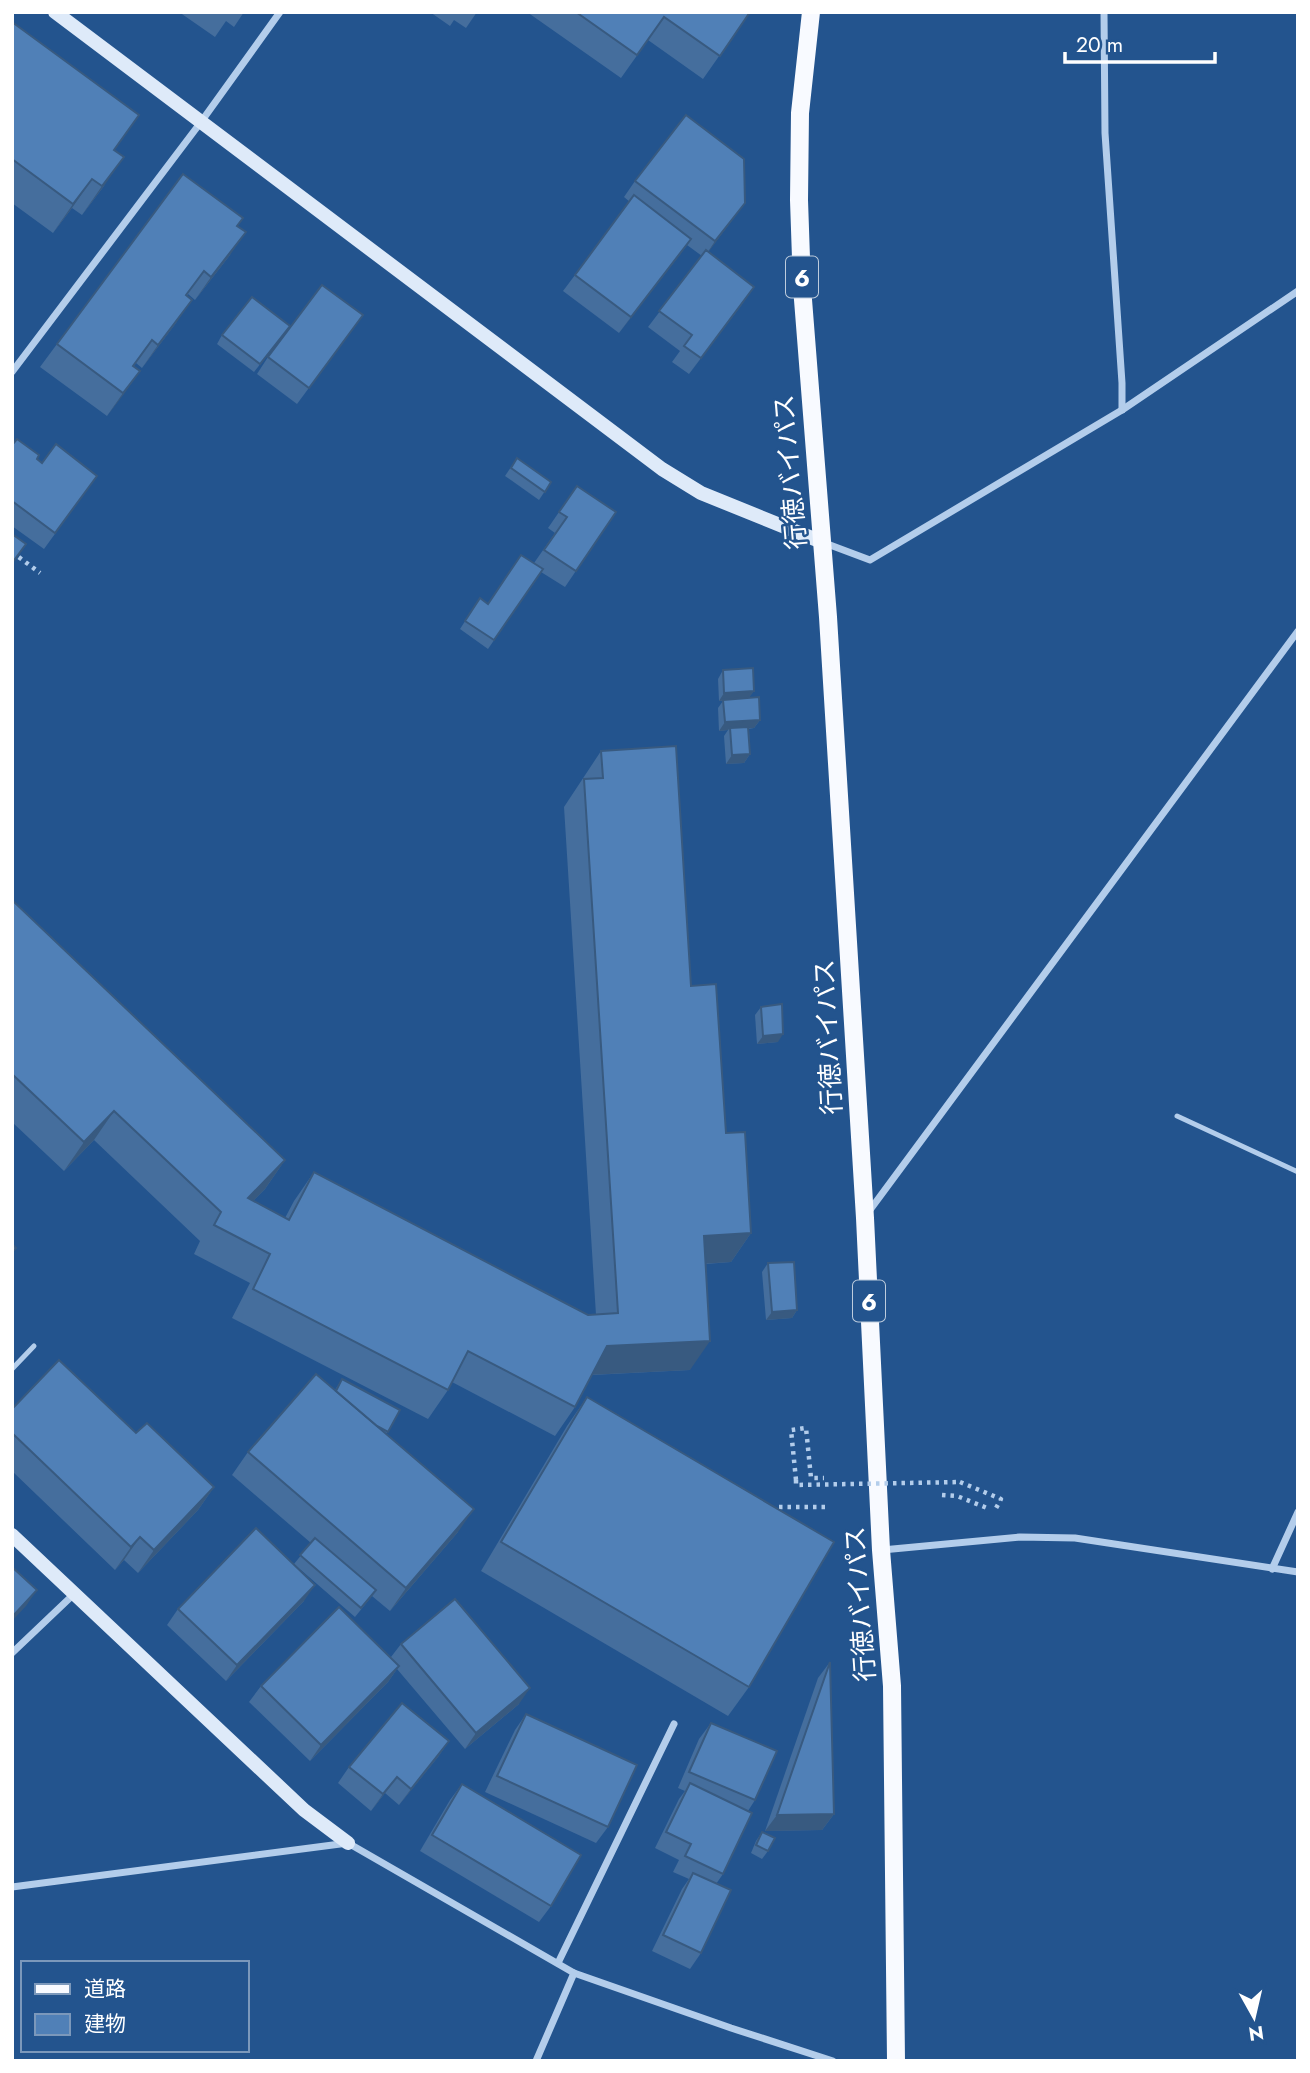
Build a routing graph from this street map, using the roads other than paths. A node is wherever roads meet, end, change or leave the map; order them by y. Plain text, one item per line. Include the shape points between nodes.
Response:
1 (55, 12) edge
2 (280, 12) edge
3 (811, 12) edge
4 (1104, 12) edge
5 (201, 122) junction
6 (1298, 291) edge
7 (12, 372) edge
8 (1122, 410) junction
9 (822, 542) junction
10 (1298, 631) edge
11 (1177, 1116) dead end
12 (1298, 1172) edge
13 (865, 1218) junction
14 (33, 1346) dead end
15 (12, 1369) edge
16 (1298, 1512) edge
17 (12, 1535) edge
18 (881, 1550) junction
19 (1272, 1569) junction
20 (1298, 1572) edge
21 (74, 1594) junction
22 (12, 1653) edge
23 (674, 1724) dead end
24 (348, 1843) junction
25 (12, 1887) edge
26 (558, 1963) junction
27 (574, 1973) junction
28 (536, 2061) edge
29 (833, 2061) edge
30 (896, 2061) edge

1 - 5 street
2 - 5 street
3 - 9 main road, 行徳バイパス / 6 via 800,113 799,200
4 - 8 street via 1105,133
5 - 7 street
5 - 9 street via 662,469 701,493
6 - 8 street
8 - 9 street via 870,560
9 - 13 main road, 行徳バイパス / 6
10 - 13 street
11 - 12 lane
13 - 18 main road, 行徳バイパス / 6
14 - 15 lane
16 - 19 street
17 - 21 street
18 - 19 street via 1020,1537 1075,1538
18 - 30 main road, 行徳バイパス / 6 via 892,1686
19 - 20 street
21 - 22 street
21 - 24 street via 304,1810
23 - 26 street
24 - 25 street
24 - 26 street
26 - 27 street
27 - 28 street
27 - 29 street

